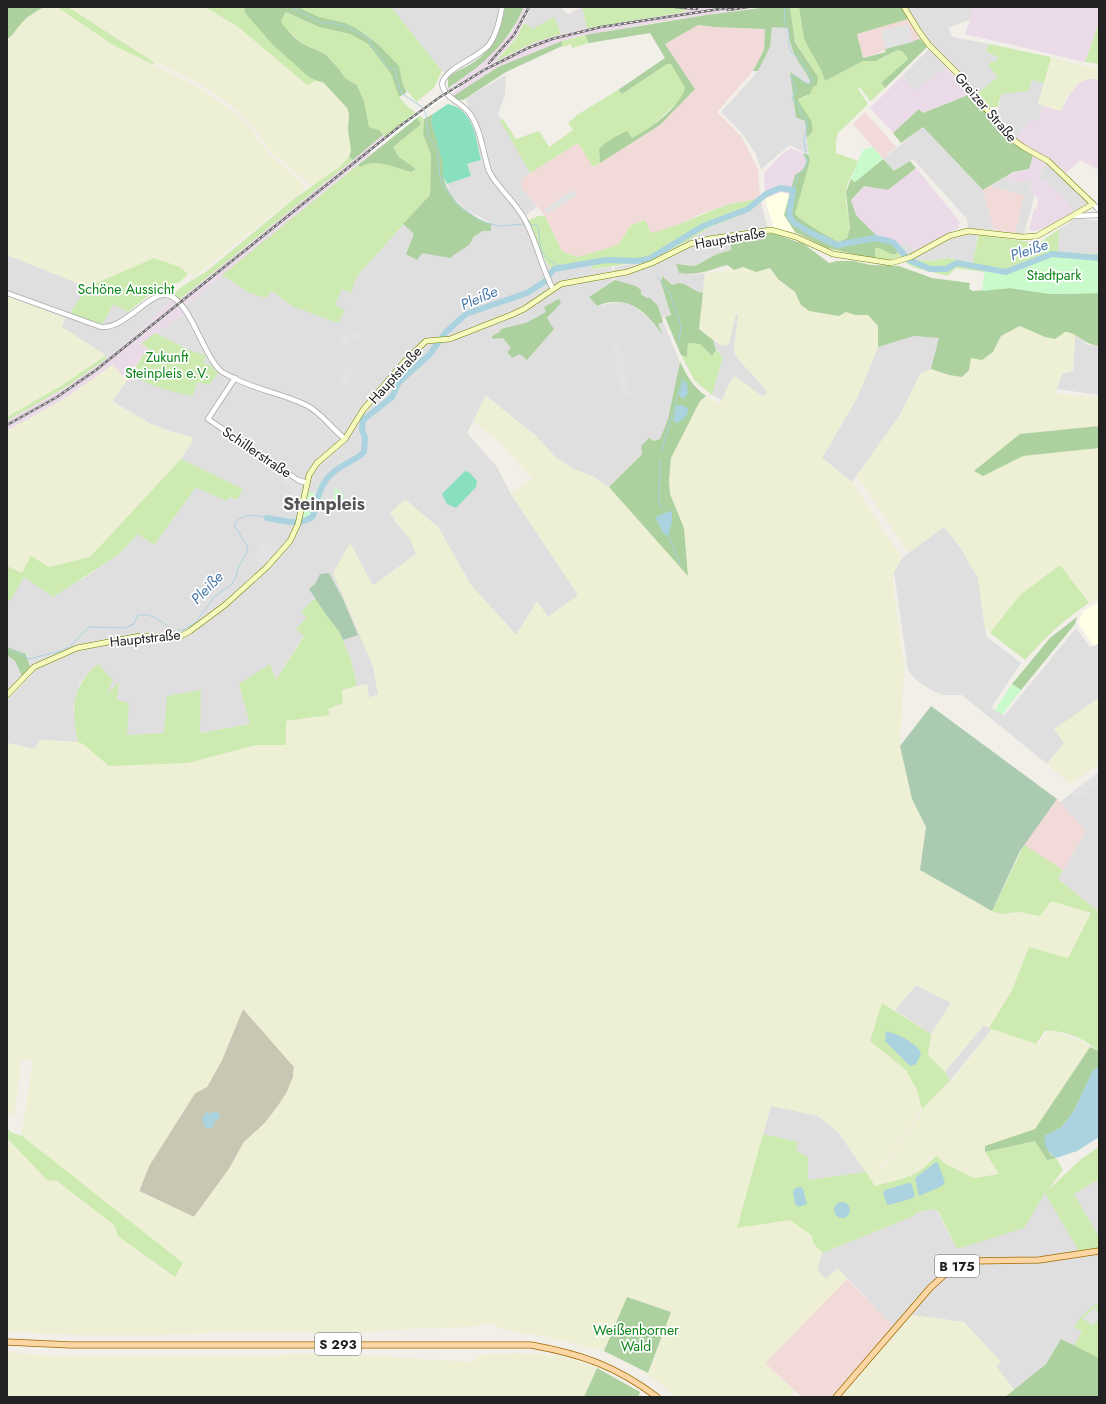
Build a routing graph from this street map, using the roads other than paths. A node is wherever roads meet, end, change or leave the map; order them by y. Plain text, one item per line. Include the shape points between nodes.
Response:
1 (502, 7) edge
2 (904, 7) edge
3 (1093, 204) junction
4 (1099, 210) edge
5 (1099, 215) edge
6 (1072, 216) junction
7 (552, 289) junction
8 (7, 293) edge
9 (235, 378) junction
10 (345, 439) junction
11 (304, 482) junction
12 (7, 695) edge
13 (1099, 1251) edge
14 (7, 1342) edge
15 (657, 1397) edge
16 (836, 1397) edge

1 - 7 street via 497,31 492,40 477,56 448,73 443,81 445,91 471,116 493,178 526,224 535,241 544,273
2 - 3 main road, Greizer Straße via 929,45 959,75 1008,136 1048,161
3 - 4 street, Greizer Straße
3 - 6 main road, Hauptstraße
5 - 6 street
6 - 7 main road, Hauptstraße via 1045,233 1033,237 968,231 957,233 903,260 891,263 833,254 796,237 771,230 690,244 648,265 627,272 572,281
7 - 10 main road, Hauptstraße via 524,309 450,339 426,341 406,360 357,417
8 - 9 street via 109,328 157,296 166,295 175,299 185,311 219,370
9 - 10 street via 250,386 308,406
9 - 11 street, Schillerstraße via 208,419
10 - 11 main road, Hauptstraße via 317,463
11 - 12 main road, Hauptstraße via 298,522 290,541 267,567 225,605 188,633 181,636 140,636 77,648 34,667
13 - 16 main road, B 175 via 1039,1260 973,1261 952,1268 930,1288
14 - 15 main road, S 293 via 71,1345 531,1345 597,1361 633,1380

